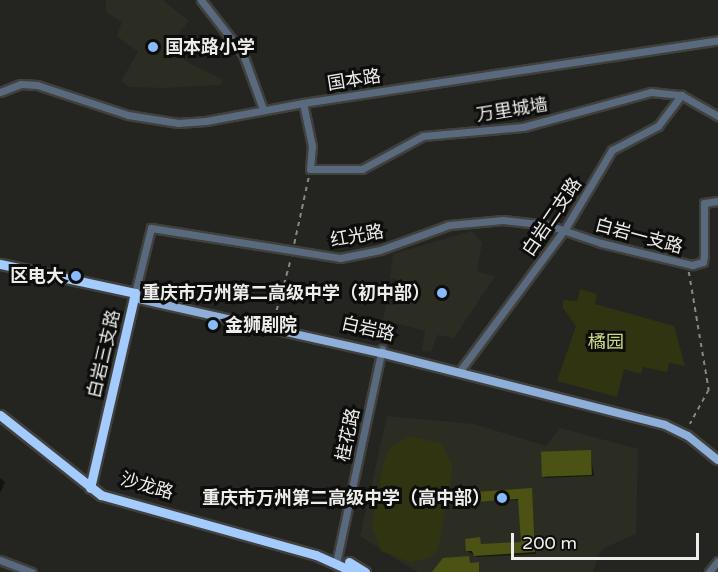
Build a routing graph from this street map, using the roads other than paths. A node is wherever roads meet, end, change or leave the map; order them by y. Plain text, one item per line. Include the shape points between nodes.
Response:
1 (201, 0) edge
2 (718, 40) edge
3 (0, 92) edge
4 (681, 95) junction
5 (303, 103) junction
6 (263, 109) junction
7 (718, 116) edge
8 (718, 201) edge
9 (151, 228) joint
10 (565, 229) junction
11 (0, 264) edge
12 (135, 296) junction
13 (382, 351) junction
14 (460, 370) junction
15 (0, 415) edge
16 (718, 454) edge
17 (718, 460) edge
18 (90, 488) junction
19 (0, 560) edge
20 (337, 560) junction
21 (718, 561) edge
22 (32, 572) edge
23 (354, 572) edge
24 (365, 572) edge
25 (710, 572) edge

1 - 6 street via 223,23 243,54
2 - 5 street, 国本路
3 - 6 street, 国本路 via 21,84 37,85 128,115 178,123
4 - 5 street, 万里城墙 via 651,92 523,127 423,136 362,169 310,169 312,146
4 - 7 street, 万里城墙
4 - 10 street, 白岩二支路 via 658,126 612,150
5 - 6 street, 国本路
8 - 10 street, 白岩一支路 via 704,203 704,256 699,264 601,243
9 - 10 street, 红光路 via 340,258 380,249 433,229 481,220 525,221
9 - 12 street, 白岩三支路
10 - 14 street, 白岩二支路
11 - 12 highway, 白岩路
12 - 13 main road, 白岩路
12 - 18 highway, 白岩三支路
13 - 14 main road, 白岩路
13 - 20 street, 桂花路
14 - 16 main road, 白岩路 via 665,420 690,432
14 - 17 main road, 白岩路 via 665,425 688,436
15 - 18 highway, 沙龙路
18 - 20 highway, 沙龙路 via 101,495
19 - 22 street
20 - 23 highway, 沙龙路
20 - 24 highway, 沙龙路
21 - 25 street

